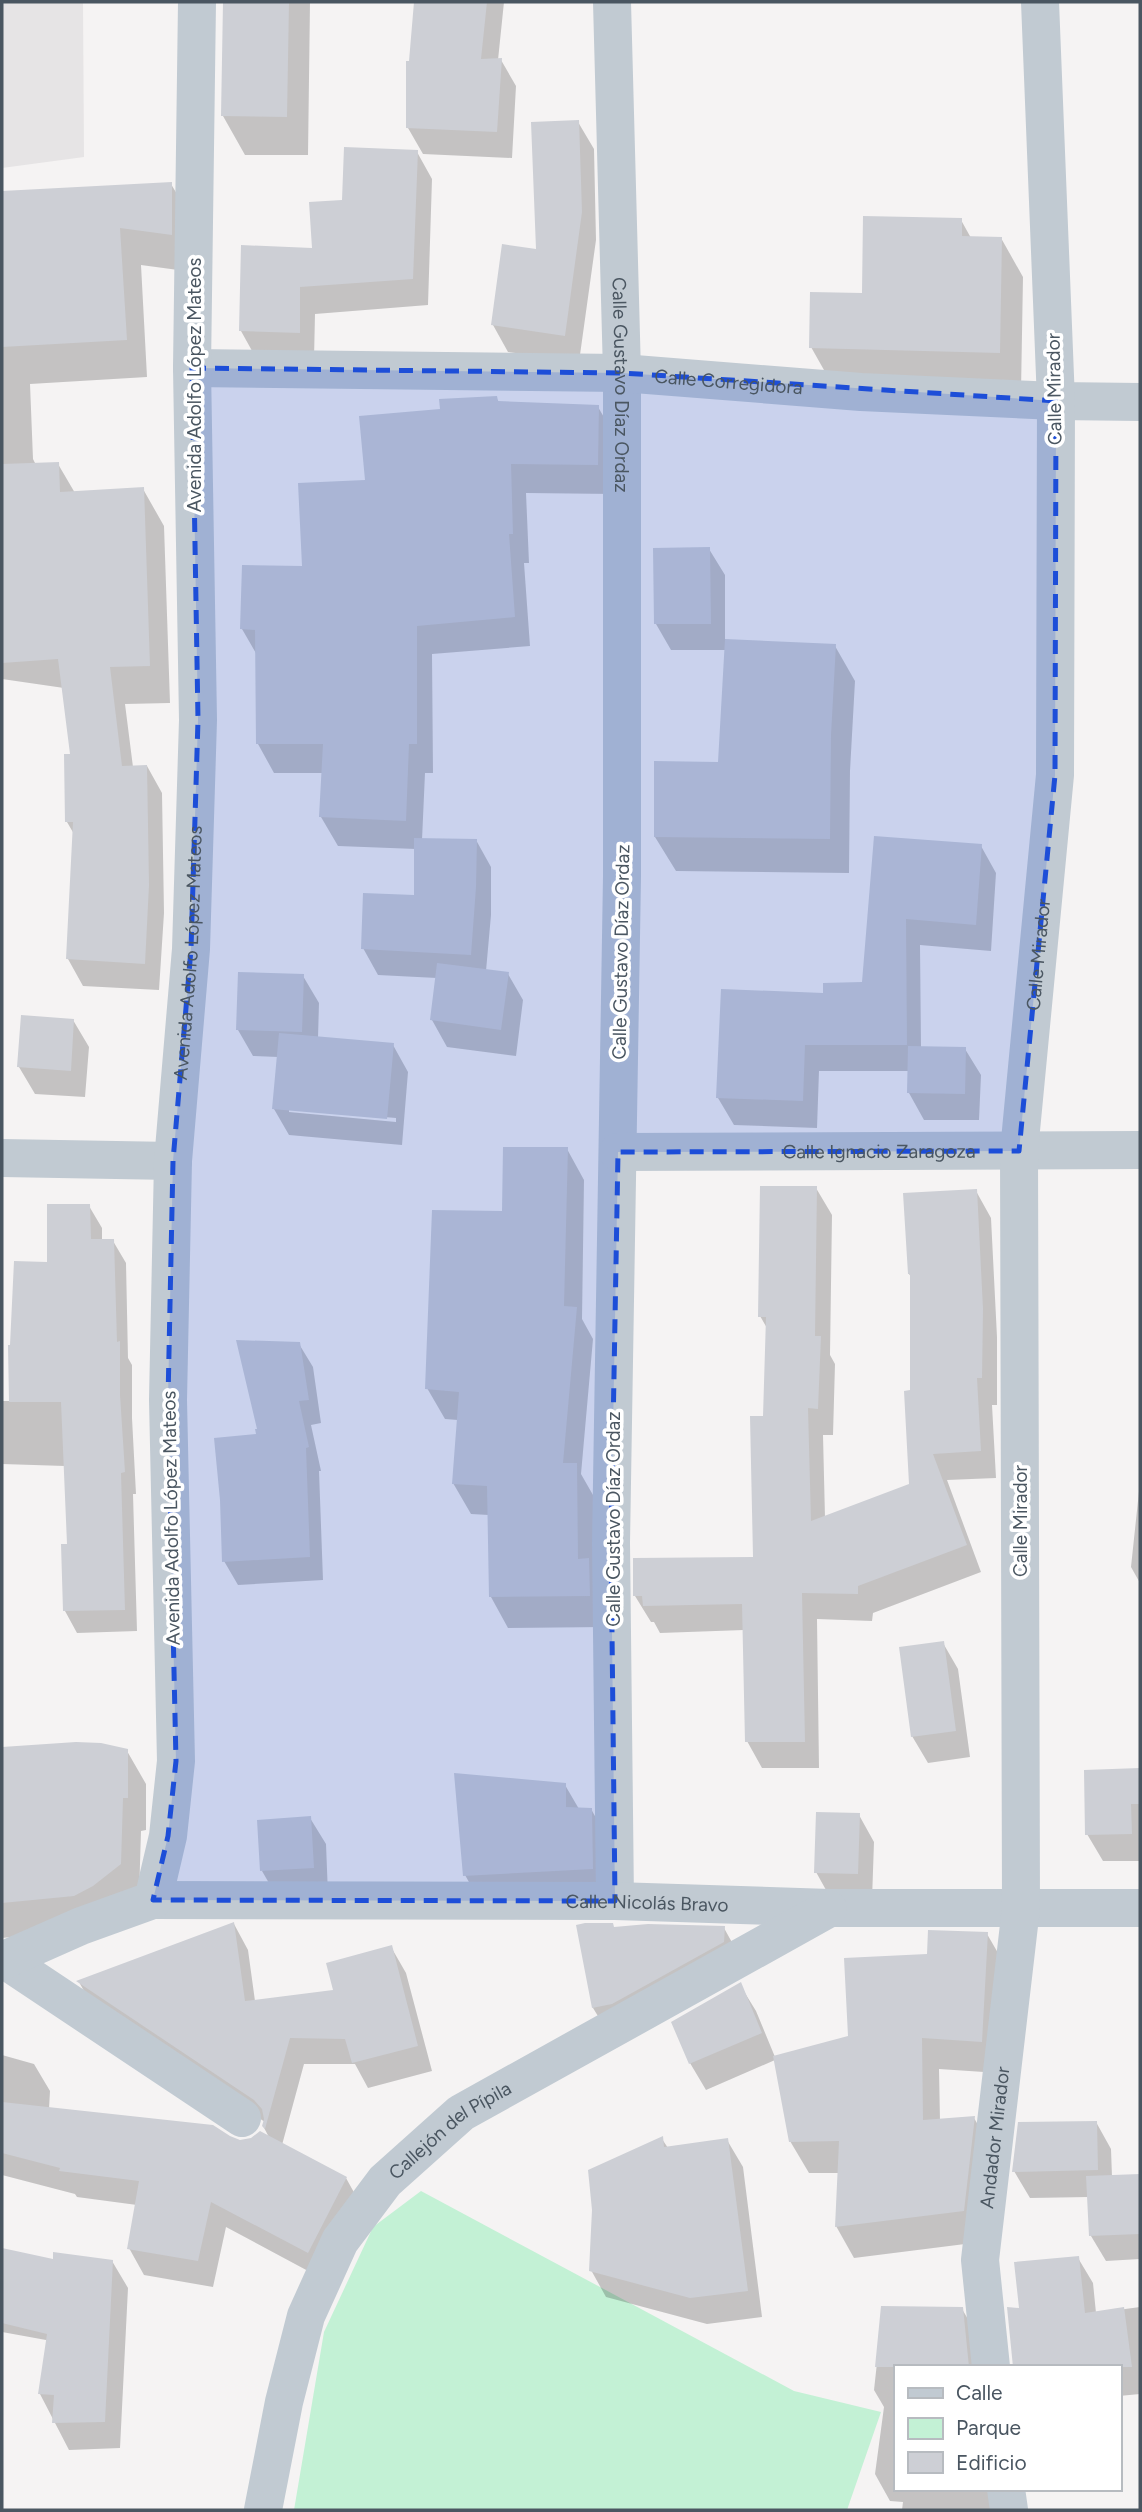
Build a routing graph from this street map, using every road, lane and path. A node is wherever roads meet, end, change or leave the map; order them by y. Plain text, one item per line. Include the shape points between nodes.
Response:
1 (197, 2) edge
2 (612, 2) edge
3 (1040, 2) edge
4 (191, 368) junction
5 (622, 373) junction
6 (1056, 401) junction
7 (1140, 402) edge
8 (1140, 1150) edge
9 (618, 1152) junction
10 (1019, 1152) junction
11 (2, 1158) edge
12 (173, 1161) junction
13 (153, 1900) junction
14 (615, 1901) junction
15 (830, 1908) junction
16 (1021, 1908) junction
17 (1140, 1908) edge
18 (4, 1960) edge
19 (242, 2118) dead end
20 (991, 2365) edge
21 (1006, 2491) edge
22 (263, 2510) edge
23 (1009, 2510) edge

1 - 4 street, Avenida Adolfo López Mateos
2 - 5 street, Calle Gustavo Díaz Ordaz
3 - 6 street, Calle Mirador
4 - 5 street, Calle Corregidora
4 - 12 street, Avenida Adolfo López Mateos via 198,720 191,949
5 - 6 street, Calle Corregidora via 861,392
5 - 9 street, Calle Gustavo Díaz Ordaz
6 - 7 street, Calle Corregidora
6 - 10 street, Calle Mirador via 1055,775
8 - 10 street, Calle Ignacio Zaragoza
9 - 10 street, Calle Ignacio Zaragoza
9 - 14 street, Calle Gustavo Díaz Ordaz via 611,1543
10 - 16 street, Calle Mirador
11 - 12 street
12 - 13 street, Avenida Adolfo López Mateos via 168,1400 176,1761 168,1836
13 - 14 street, Calle Nicolás Bravo
13 - 18 street, Calle Nicolás Bravo
14 - 15 street, Calle Nicolás Bravo
15 - 16 street, Calle Nicolás Bravo
15 - 22 street, Callejón del Pípila via 461,2113 385,2181 340,2241 306,2316
16 - 17 street, Calle Nicolás Bravo
16 - 20 street, Andador Mirador via 980,2260
18 - 19 street
21 - 23 street

